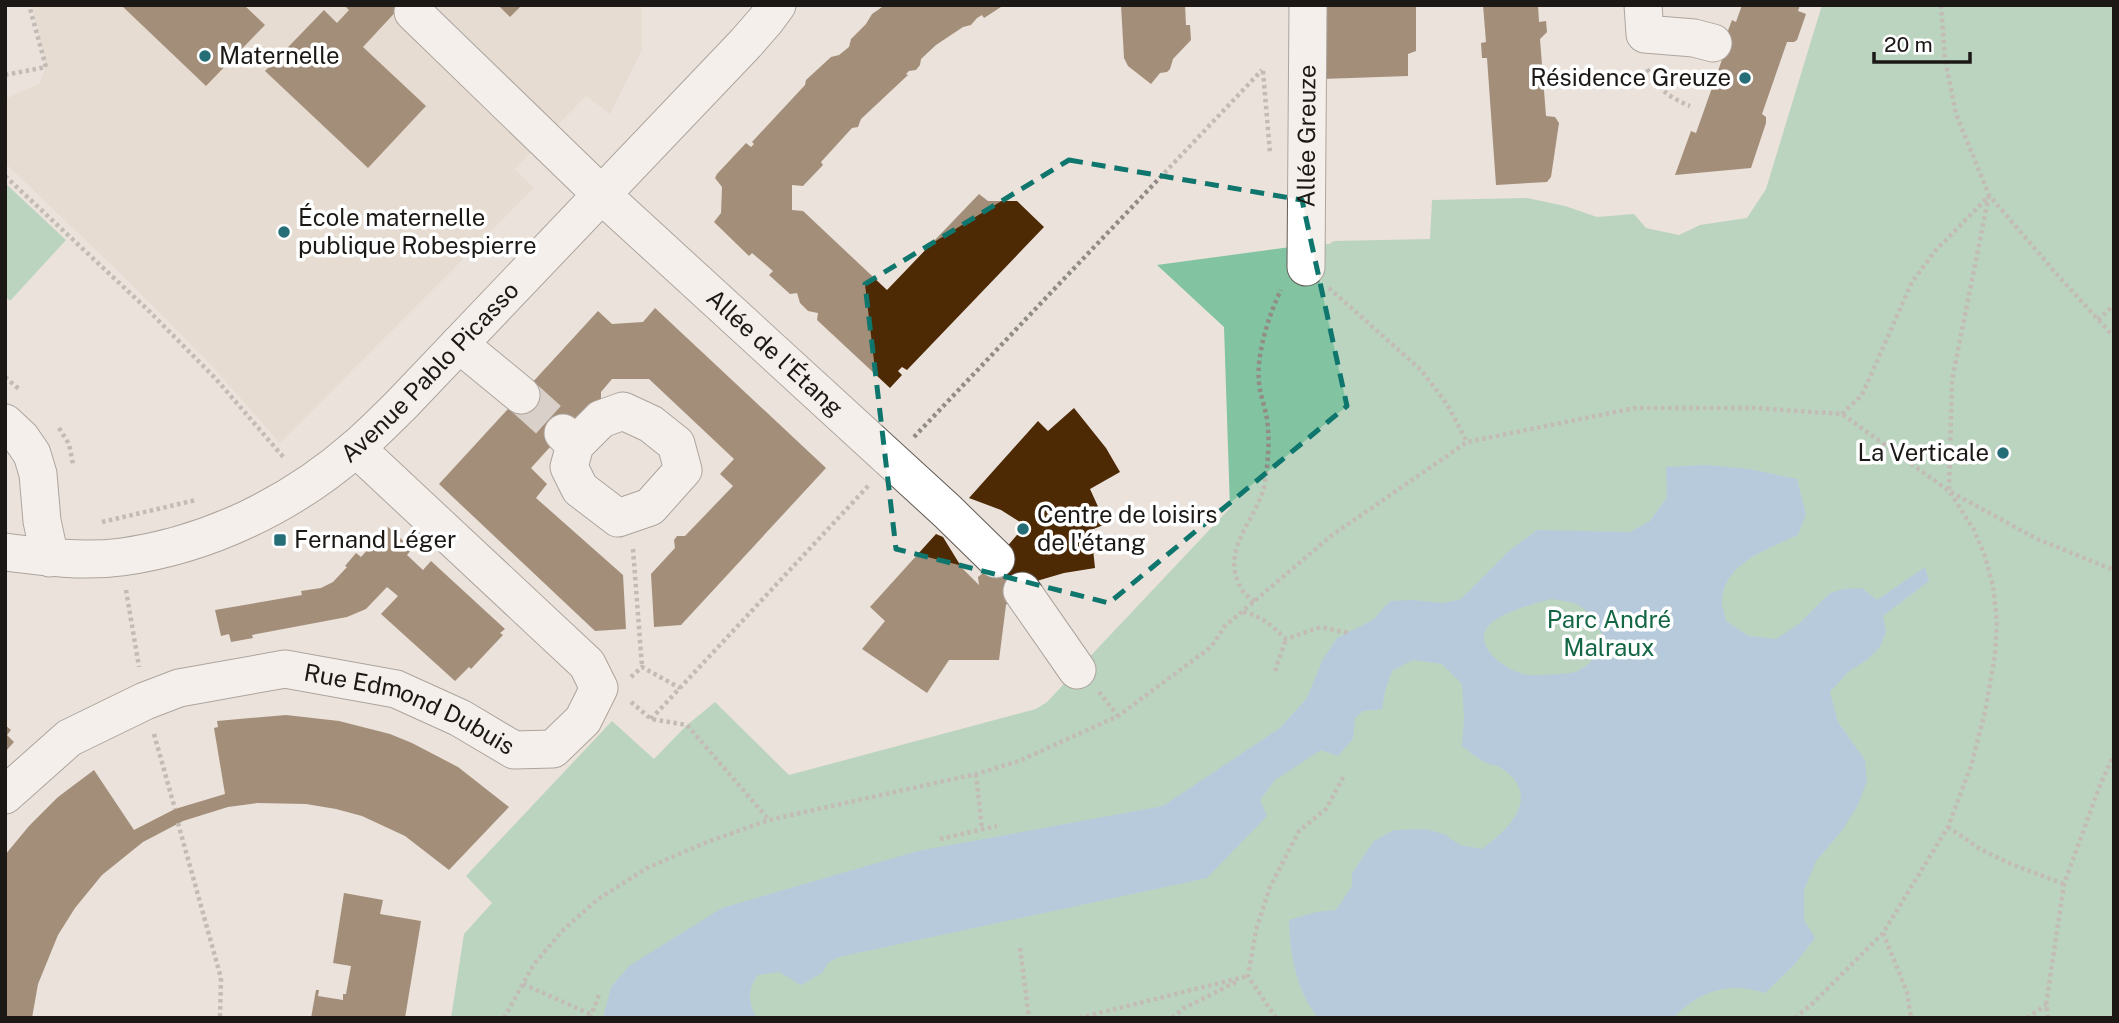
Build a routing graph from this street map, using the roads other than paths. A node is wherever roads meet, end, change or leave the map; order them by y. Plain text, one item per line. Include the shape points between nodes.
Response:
1 (776, 5) edge
2 (1308, 5) edge
3 (413, 12) dead end
4 (1644, 20) edge
5 (1713, 43) dead end
6 (602, 195) junction
7 (1306, 267) road end
8 (459, 344) junction
9 (521, 395) tunnel mouth
10 (5, 423) edge
11 (356, 448) junction
12 (22, 472) edge
13 (630, 513) joint
14 (5, 551) edge
15 (59, 558) junction
16 (996, 559) dead end
17 (1022, 591) dead end
18 (1077, 670) dead end
19 (5, 795) edge

1 - 6 street, Avenue Pablo Picasso via 746,43
2 - 7 street, Allée Greuze
3 - 6 street, Allée de l'Étang
4 - 5 street
6 - 8 street, Avenue Pablo Picasso
6 - 16 street, Allée de l'Étang
8 - 9 street
8 - 11 street, Avenue Pablo Picasso
10 - 12 street via 32,454
11 - 15 street, Avenue Pablo Picasso via 297,493 206,536 121,557
11 - 19 street, Rue Edmond Dubuis via 587,664 599,688 583,720 563,740 553,749 513,750 460,718 396,689 285,669 179,688 145,701 69,738
12 - 15 street
13 - 13 street via 618,517 580,489 569,467 569,439 623,411 651,424 677,444 683,470 650,507
14 - 15 street, Avenue Pablo Picasso
17 - 18 street

